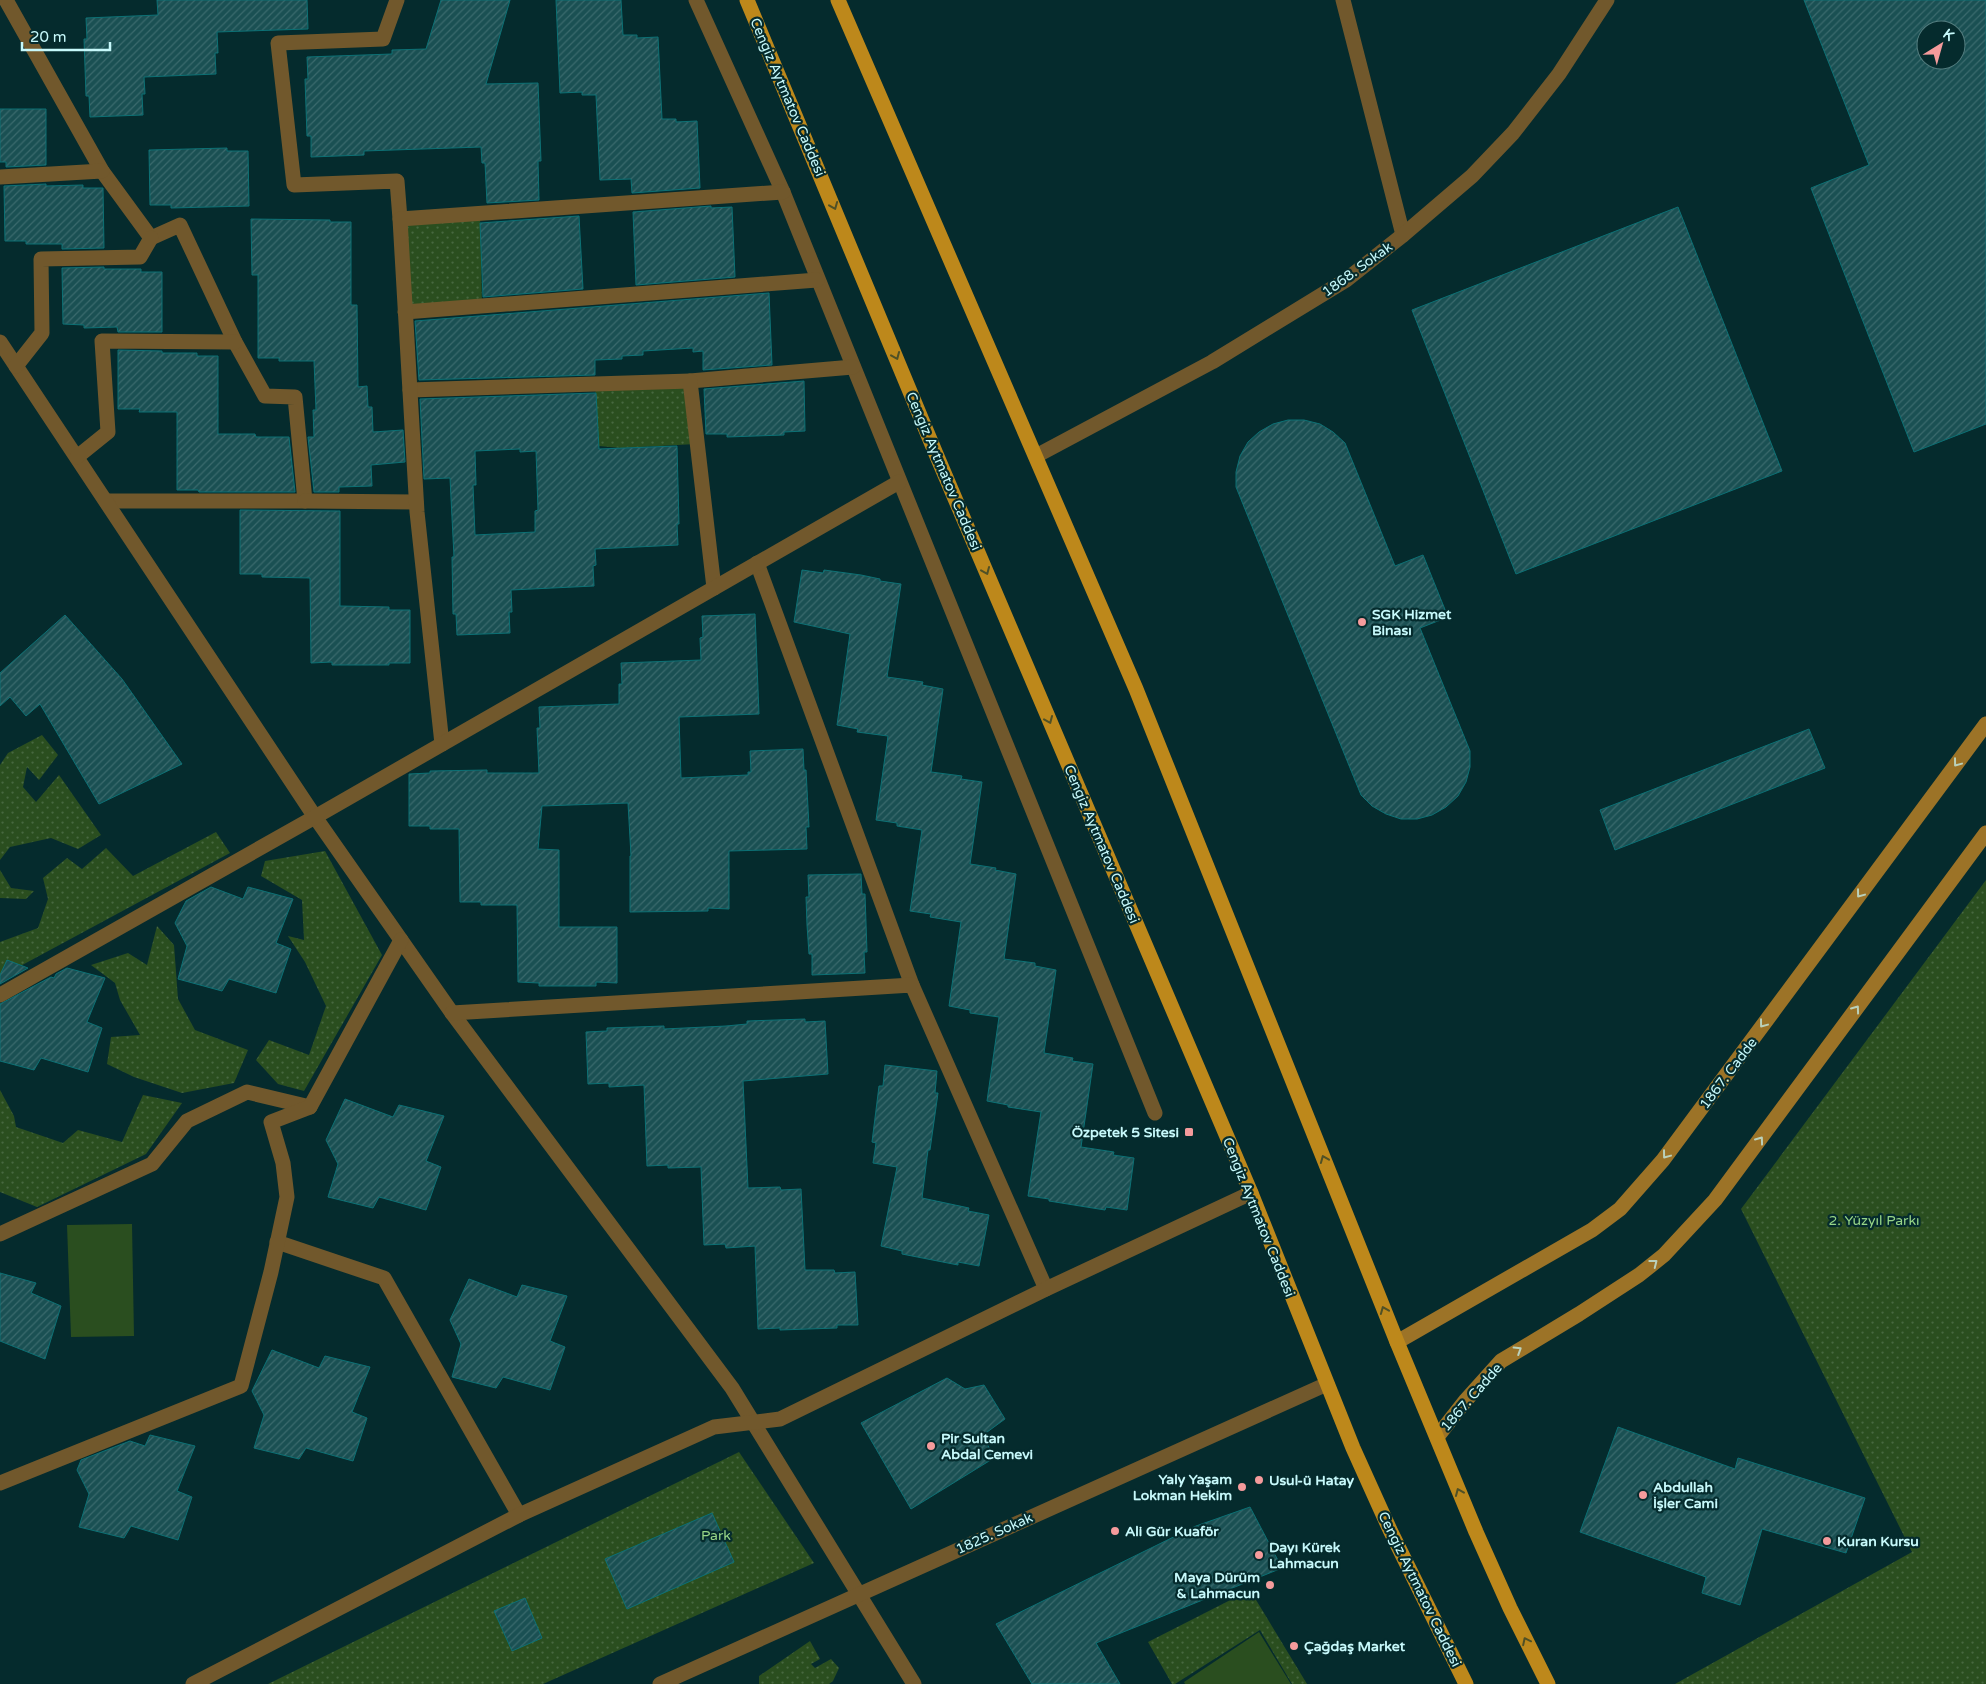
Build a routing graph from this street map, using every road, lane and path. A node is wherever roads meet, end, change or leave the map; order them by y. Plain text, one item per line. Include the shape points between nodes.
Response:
1 (6, 0) edge
2 (397, 0) edge
3 (696, 0) edge
4 (747, 0) edge
5 (838, 0) edge
6 (1343, 0) edge
7 (1608, 0) edge
8 (102, 171) junction
9 (0, 177) edge
10 (783, 192) junction
11 (400, 219) junction
12 (1404, 235) junction
13 (150, 238) junction
14 (817, 280) junction
15 (405, 312) junction
16 (0, 342) edge
17 (235, 342) junction
18 (16, 366) junction
19 (853, 367) junction
20 (690, 381) junction
21 (410, 390) junction
22 (1036, 456) junction
23 (76, 457) junction
24 (898, 482) junction
25 (106, 501) junction
26 (305, 502) junction
27 (416, 502) junction
28 (757, 563) junction
29 (714, 588) junction
30 (1986, 724) edge
31 (442, 744) junction
32 (316, 817) junction
33 (1986, 833) edge
34 (400, 940) junction
35 (912, 985) junction
36 (0, 995) edge
37 (452, 1013) junction
38 (310, 1107) junction
39 (1155, 1113) dead end
40 (1250, 1194) junction
41 (0, 1234) edge
42 (277, 1242) junction
43 (1046, 1289) junction
44 (1397, 1342) junction
45 (1327, 1384) junction
46 (753, 1422) junction
47 (1437, 1436) junction
48 (0, 1483) edge
49 (519, 1515) junction
50 (858, 1594) junction
51 (192, 1684) edge
52 (660, 1684) edge
53 (914, 1684) edge
54 (1466, 1684) edge
55 (1548, 1684) edge

1 - 8 street
2 - 11 street via 384,39 278,42 294,185 397,181
3 - 10 street
4 -> 40 main road, Cengiz Aytmatov Caddesi
5 - 22 main road
6 - 12 street
7 - 12 street, 1868. Sokak via 1560,74 1513,133 1472,176
8 - 9 street
8 - 13 street
10 - 11 street
10 - 14 street
11 - 15 street
12 - 22 street, 1868. Sokak via 1346,280 1212,362
13 - 17 street via 180,225
13 - 18 street via 140,257 41,259 42,333
14 - 15 street
14 - 19 street
15 - 21 street
16 - 18 street
17 - 23 street via 102,341 108,432
17 - 26 street via 266,396 295,397
18 - 23 street
19 - 20 street
19 - 24 street
20 - 21 street
20 - 29 street
21 - 27 street
44 -> 22 main road via 1140,698
23 - 25 street
24 - 28 street
24 - 39 street
25 - 26 street
25 - 32 street
26 - 27 street
27 - 31 street
28 - 29 street
28 - 35 street
29 - 31 street
30 -> 44 street, 1867. Cadde via 1663,1160 1620,1209 1592,1230
31 - 32 street
32 - 34 street
32 - 36 street
47 -> 33 street, 1867. Cadde via 1501,1361 1639,1275 1690,1229 1715,1200
34 - 37 street
34 - 38 street
35 - 37 street
35 - 43 street
37 - 46 street via 732,1388
38 - 41 street via 247,1092 188,1121 152,1164
38 - 42 street via 271,1122 283,1163 287,1197
40 - 43 street
40 - 45 main road, Cengiz Aytmatov Caddesi
42 - 48 street via 241,1386
42 - 49 street via 384,1278
43 - 46 street via 780,1419
44 - 47 main road
45 - 50 street, 1825. Sokak
45 - 54 main road, Cengiz Aytmatov Caddesi via 1390,1530
46 - 49 street via 714,1427
46 - 50 street
55 -> 47 main road via 1489,1562
49 - 51 street
50 - 52 street, 1825. Sokak
50 - 53 street

